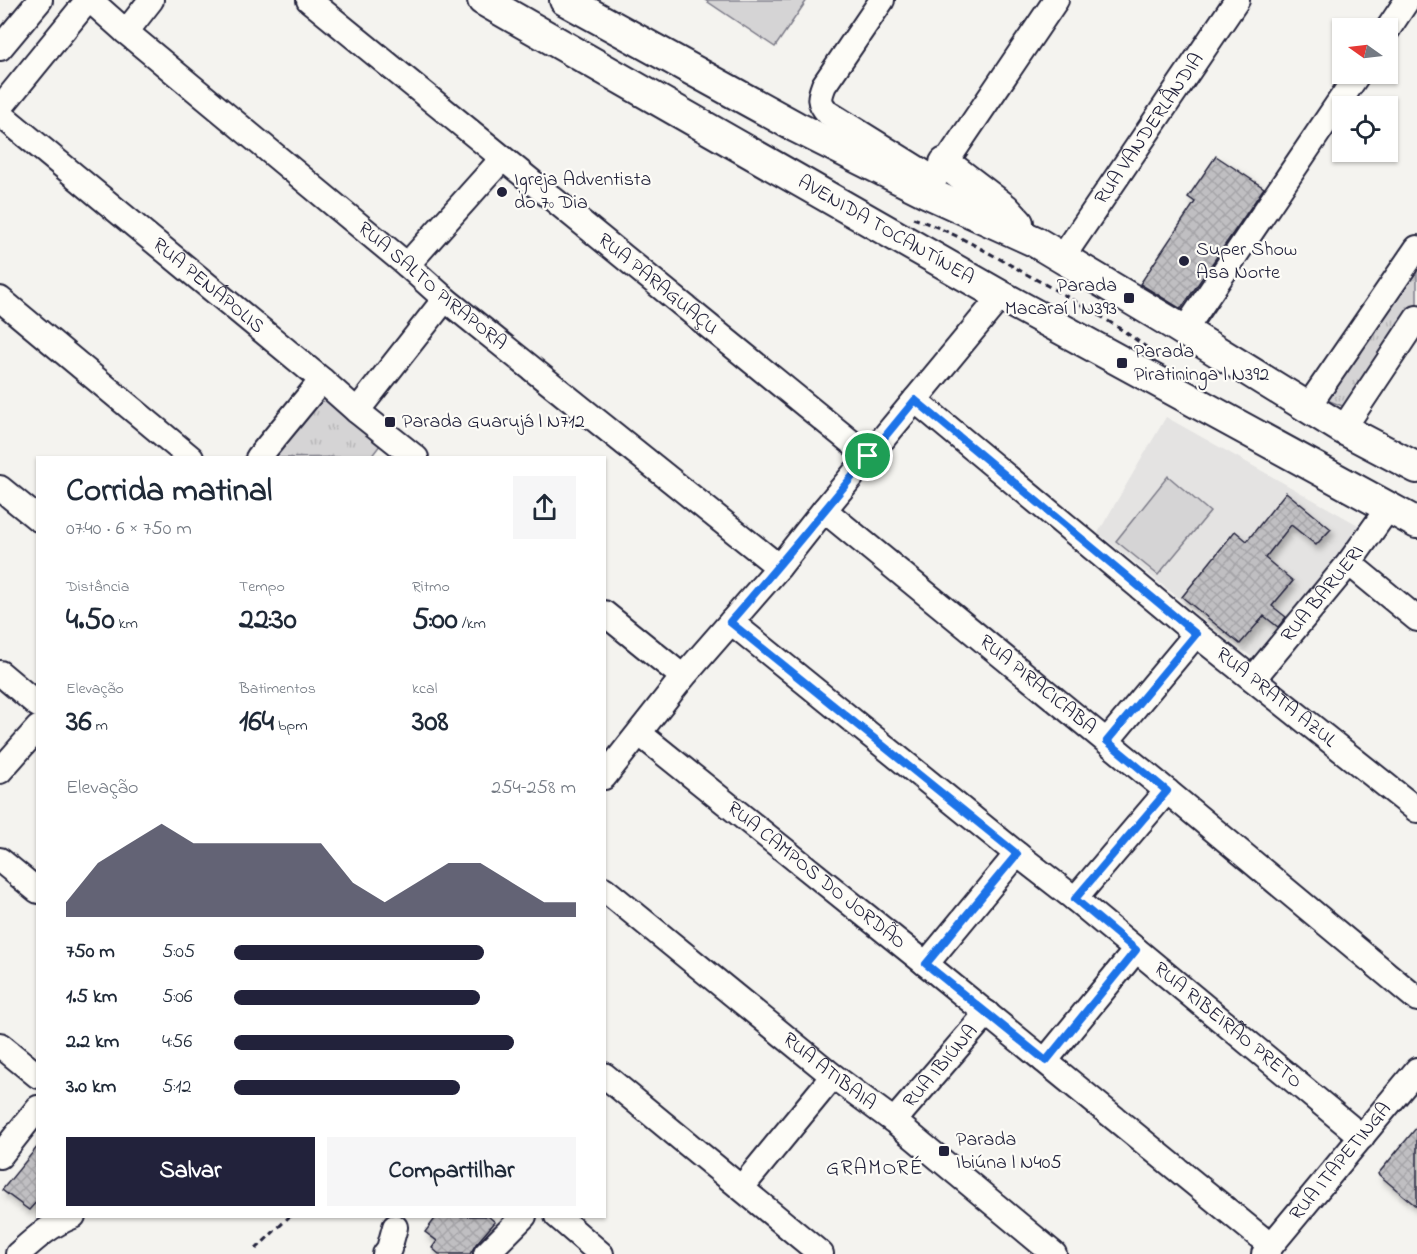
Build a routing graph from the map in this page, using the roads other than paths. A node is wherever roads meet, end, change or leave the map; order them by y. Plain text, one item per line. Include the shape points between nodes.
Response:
1 (40, 0) edge
2 (89, 0) edge
3 (151, 0) edge
4 (309, 0) edge
5 (483, 0) edge
6 (565, 0) edge
7 (882, 0) edge
8 (1056, 0) edge
9 (1237, 0) edge
10 (1408, 4) edge
11 (1397, 18) edge
12 (126, 32) junction
13 (0, 48) edge
14 (1351, 84) edge
15 (0, 108) edge
16 (0, 114) edge
17 (502, 159) junction
18 (935, 178) junction
19 (1417, 248) edge
20 (1062, 258) junction
21 (407, 265) junction
22 (1001, 296) junction
23 (0, 299) edge
24 (445, 299) junction
25 (1417, 318) edge
26 (1184, 331) junction
27 (322, 380) junction
28 (915, 400) junction
29 (1307, 408) junction
30 (357, 411) junction
31 (1342, 429) junction
32 (391, 450) edge
33 (189, 456) edge
34 (260, 456) edge
35 (410, 456) edge
36 (868, 456) junction
37 (1417, 468) edge
38 (0, 488) edge
39 (1389, 507) junction
40 (824, 510) junction
41 (36, 517) edge
42 (1417, 523) edge
43 (1349, 563) junction
44 (779, 567) junction
45 (606, 615) edge
46 (1417, 619) edge
47 (730, 622) junction
48 (1196, 634) junction
49 (0, 674) edge
50 (683, 677) junction
51 (1253, 679) junction
52 (36, 703) edge
53 (36, 730) edge
54 (640, 734) junction
55 (1107, 741) junction
56 (0, 771) edge
57 (606, 775) edge
58 (1167, 791) junction
59 (1417, 810) edge
60 (1017, 854) junction
61 (0, 860) edge
62 (36, 889) edge
63 (606, 891) edge
64 (1075, 899) junction
65 (1136, 950) junction
66 (926, 964) junction
67 (1417, 999) edge
68 (987, 1013) junction
69 (0, 1045) edge
70 (1046, 1061) junction
71 (1417, 1070) edge
72 (36, 1074) edge
73 (833, 1076) junction
74 (606, 1077) edge
75 (36, 1111) edge
76 (894, 1121) junction
77 (1362, 1137) junction
78 (0, 1156) edge
79 (742, 1187) junction
80 (68, 1218) edge
81 (522, 1218) edge
82 (559, 1218) edge
83 (395, 1227) dead end
84 (795, 1246) edge
85 (1267, 1250) edge
86 (18, 1254) edge
87 (385, 1254) edge
88 (486, 1254) edge
89 (601, 1254) edge
90 (821, 1254) edge
91 (1054, 1254) edge

1 - 13 street
2 - 12 street, RUA SALTO PIRAPORA
2 - 15 street
3 - 12 street
4 - 17 street, RUA PARAGUAÇU
5 - 22 main road, AVENIDA TOCANTÍNEA
6 - 18 main road via 796,127
7 - 18 street via 824,85 821,105
8 - 18 street
9 - 20 street, RUA VANDERLÂNDIA
10 - 11 street
12 - 21 street, RUA SALTO PIRAPORA
14 - 26 street
16 - 27 street, RUA PENÁPOLIS
17 - 21 street
17 - 36 street, RUA PARAGUAÇU
18 - 20 main road
19 - 29 street
20 - 26 main road
21 - 24 street, RUA SALTO PIRAPORA
22 - 28 street
22 - 39 main road, AVENIDA TOCANTÍNEA
23 - 33 street
24 - 30 street
24 - 44 street, RUA SALTO PIRAPORA
25 - 31 street
26 - 29 main road
27 - 30 street, RUA PENÁPOLIS
27 - 34 street
28 - 36 street
28 - 48 street, RUA PRATA AZUL
29 - 31 main road
30 - 32 street, RUA PENÁPOLIS
31 - 37 main road
32 - 35 street, RUA PENÁPOLIS
36 - 40 street
38 - 41 street
39 - 42 main road, AVENIDA TOCANTÍNEA
39 - 43 street, RUA BARUERI
40 - 44 street
40 - 55 street, RUA PIRACICABA
43 - 46 street
43 - 51 street, RUA BARUERI
44 - 47 street
45 - 50 street
47 - 50 street
47 - 60 street, RUA RIBEIRÃO PRETO
48 - 51 street, RUA PRATA AZUL
48 - 55 street
49 - 52 street
50 - 54 street
51 - 59 street, RUA PRATA AZUL
53 - 56 street
54 - 57 street
54 - 66 street, RUA CAMPOS DO JORDÃO
55 - 58 street, RUA PIRACICABA
58 - 64 street
58 - 67 street, RUA PIRACICABA
60 - 64 street, RUA RIBEIRÃO PRETO
60 - 66 street
61 - 62 street
63 - 73 street, RUA ATIBAIA
64 - 65 street, RUA RIBEIRÃO PRETO
65 - 70 street
65 - 77 street, RUA RIBEIRÃO PRETO
66 - 68 street, RUA CAMPOS DO JORDÃO
68 - 70 street, RUA CAMPOS DO JORDÃO
68 - 76 street, RUA IBIÚNA
69 - 72 street
70 - 85 street, RUA CAMPOS DO JORDÃO
71 - 77 street, RUA ITAPETINGA
73 - 76 street, RUA ATIBAIA
73 - 79 street
74 - 79 street
75 - 78 street
76 - 91 street, RUA ATIBAIA
77 - 85 street, RUA ITAPETINGA
79 - 84 street
80 - 86 street via 44,1231
81 - 88 street
82 - 89 street
83 - 87 street
84 - 90 street

